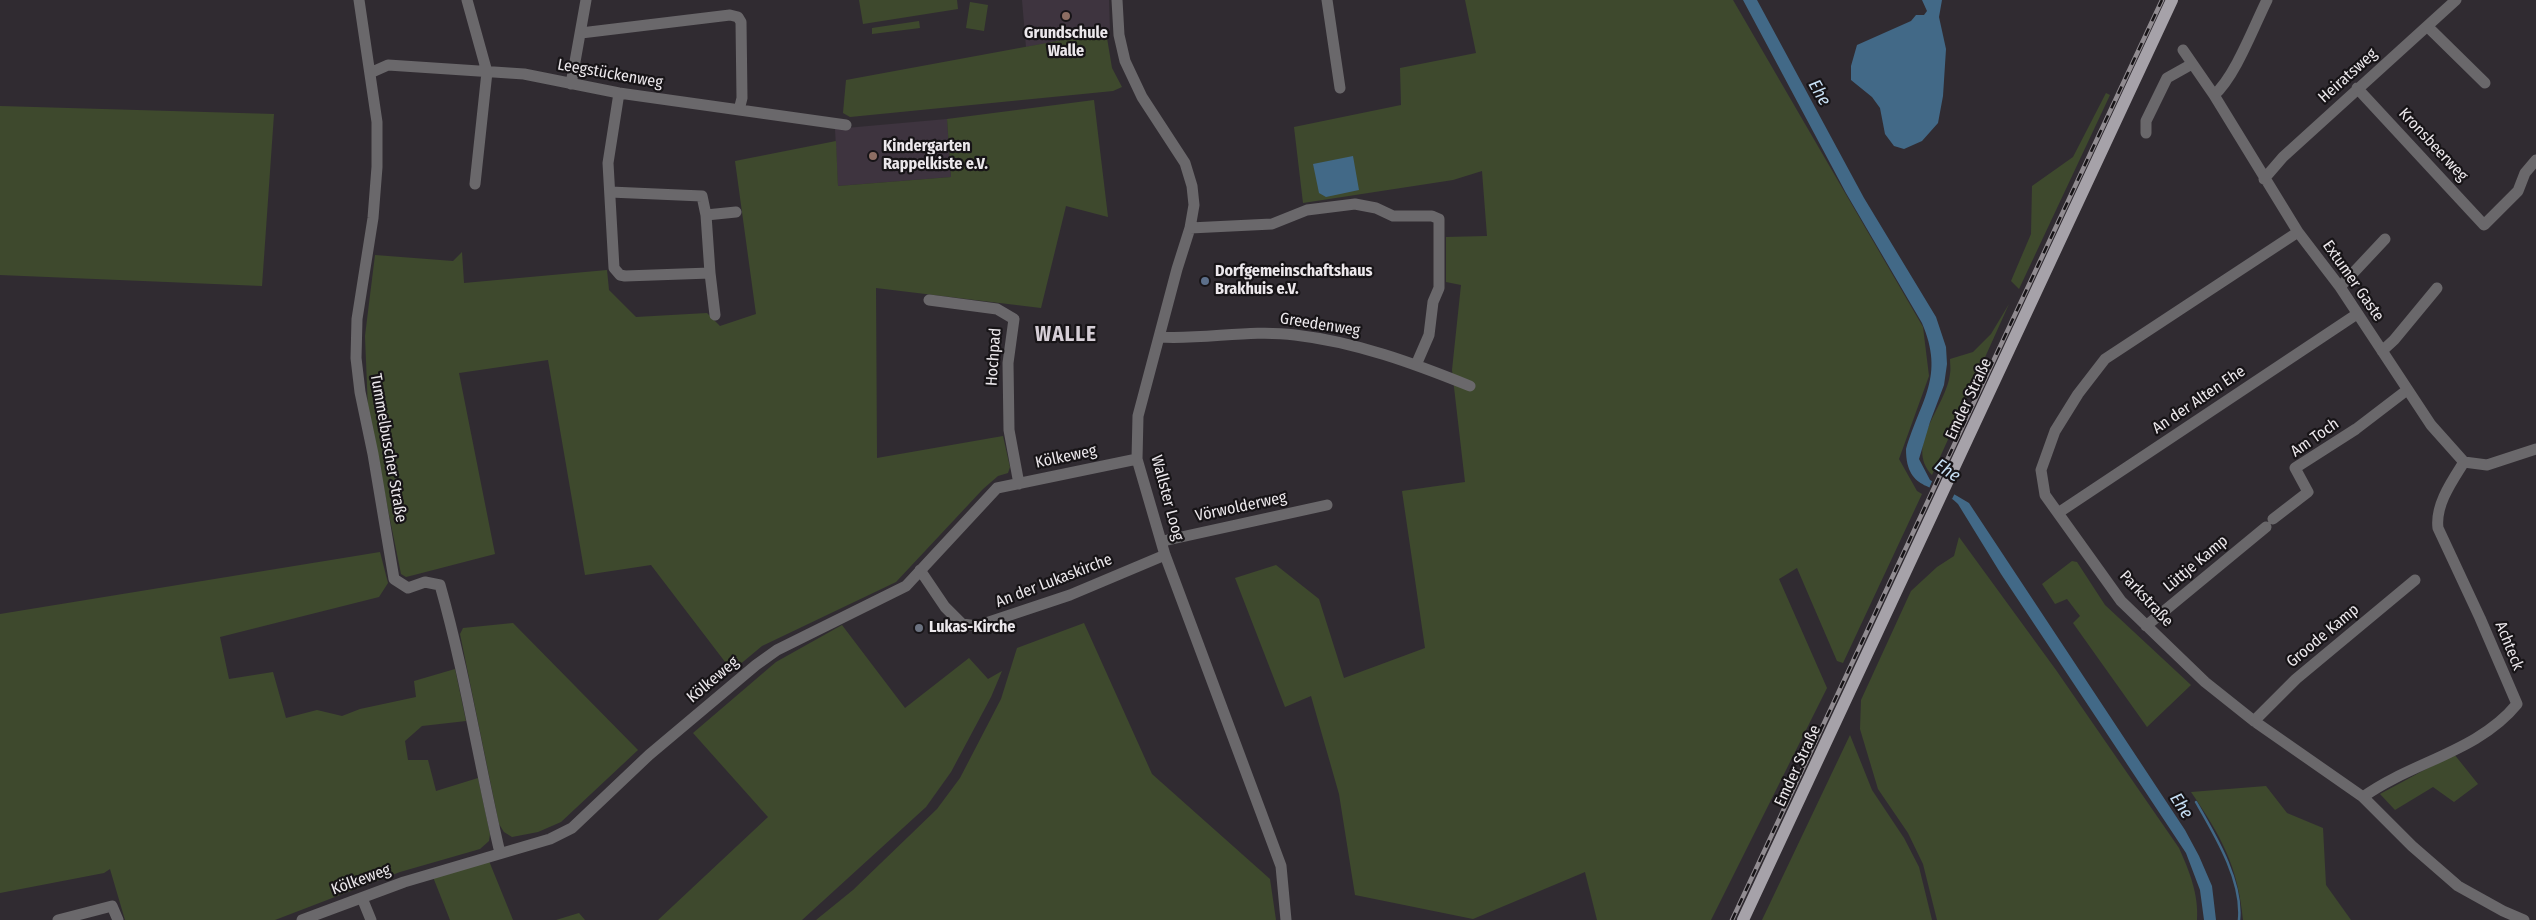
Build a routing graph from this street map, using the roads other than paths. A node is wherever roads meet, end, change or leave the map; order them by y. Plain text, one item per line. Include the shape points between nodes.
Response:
1 (359, 0) edge
2 (467, 0) edge
3 (586, 0) edge
4 (1117, 0) edge
5 (1327, 0) edge
6 (2172, 0) edge
7 (2267, 0) edge
8 (2456, 0) edge
9 (2428, 27) junction
10 (581, 33) junction
11 (2183, 50) dead end
12 (2192, 64) junction
13 (487, 72) junction
14 (370, 73) junction
15 (2485, 83) dead end
16 (571, 84) junction
17 (1340, 88) dead end
18 (2357, 88) junction
19 (619, 93) junction
20 (2214, 95) junction
21 (739, 110) junction
22 (846, 125) dead end
23 (2146, 133) dead end
24 (2536, 160) edge
25 (2264, 179) junction
26 (475, 184) dead end
27 (610, 192) junction
28 (736, 212) dead end
29 (706, 214) junction
30 (1190, 228) junction
31 (2298, 232) junction
32 (2385, 239) dead end
33 (710, 273) junction
34 (2340, 287) junction
35 (2437, 288) dead end
36 (929, 300) dead end
37 (2357, 314) junction
38 (715, 315) dead end
39 (1158, 337) junction
40 (2382, 351) junction
41 (1416, 365) junction
42 (1470, 386) dead end
43 (2407, 390) junction
44 (2536, 449) edge
45 (1137, 459) junction
46 (2464, 462) junction
47 (1019, 484) junction
48 (1326, 506) dead end
49 (2058, 513) junction
50 (2269, 523) joint
51 (1163, 541) junction
52 (1165, 555) junction
53 (920, 570) junction
54 (2415, 580) dead end
55 (2146, 626) junction
56 (2254, 720) junction
57 (2363, 797) junction
58 (500, 853) junction
59 (362, 898) junction
60 (58, 920) edge
61 (118, 920) edge
62 (302, 920) edge
63 (371, 920) edge
64 (1286, 920) edge
65 (1743, 920) edge
66 (2524, 920) edge

1 - 14 street, Tummelbuscher Straße
2 - 13 street
3 - 10 street
4 - 30 street, Wallster Loog via 1119,35 1125,61 1142,97 1185,163 1194,205
5 - 17 street
6 - 65 main road, Emder Straße
7 - 20 street via 2238,59
8 - 9 street, Heiratsweg
9 - 15 street
9 - 18 street, Heiratsweg
10 - 16 street
10 - 21 street via 730,15 738,17 741,22 742,98
11 - 12 street, Extumer Gaste
12 - 20 street, Extumer Gaste
12 - 23 street via 2167,78 2146,121
13 - 14 street, Leegstückenweg via 388,65
13 - 16 street, Leegstückenweg via 524,74
13 - 26 street
14 - 58 street, Tummelbuscher Straße via 377,122 377,167 357,319 356,358 360,392 394,579 408,588 425,582 440,585 469,698
16 - 19 street, Leegstückenweg
18 - 24 street, Kronsbeerweg via 2484,225 2518,191 2525,173
18 - 25 street, Heiratsweg
19 - 21 street, Leegstückenweg
19 - 27 street via 609,154
20 - 25 street, Extumer Gaste
21 - 22 street, Leegstückenweg
25 - 31 street, Extumer Gaste
27 - 29 street via 698,194 703,197
27 - 33 street via 612,262 620,275
28 - 29 street
29 - 33 street
30 - 39 street, Wallster Loog
30 - 41 street via 1272,224 1307,210 1355,204 1376,208 1393,216 1432,216 1439,219 1439,288 1433,302 1429,335
31 - 34 street, Extumer Gaste
31 - 49 street, Parkstraße via 2105,359 2078,394 2056,431 2041,470 2045,495
32 - 34 street
33 - 38 street
34 - 37 street, Extumer Gaste
35 - 40 street
36 - 47 street, Hochpad via 997,309 1014,319 1008,363 1008,430
37 - 40 street, Extumer Gaste
37 - 49 street, An der Alten Ehe
39 - 41 street, Greedenweg via 1295,335 1378,352
39 - 45 street, Wallster Loog via 1138,416
40 - 43 street, Extumer Gaste
41 - 42 street, Greedenweg
43 - 46 street, Extumer Gaste via 2431,425
43 - 50 street, Am Toch via 2356,430 2295,468 2308,492
44 - 46 street via 2487,464
45 - 47 street, Kölkeweg
45 - 51 street, Wallster Loog
46 - 57 street, Achteck via 2451,482 2436,517 2438,528 2517,704 2494,728 2378,786
47 - 53 street, Kölkeweg via 997,488
48 - 51 street, Vörwolderweg
49 - 55 street, Parkstraße via 2121,601
50 - 55 street, Lüttje Kamp
51 - 52 street, Wallster Loog
52 - 53 street, An der Lukaskirche via 1070,595 977,626 962,624 945,607
52 - 64 street, Wallster Loog via 1281,866
53 - 58 street, Kölkeweg via 906,586 777,650 756,665 649,755 572,828 550,839
54 - 56 street, Groode Kamp via 2296,679
55 - 56 street, Parkstraße via 2205,682
56 - 57 street, Parkstraße
57 - 66 street, Parkstraße via 2458,886
58 - 59 street, Kölkeweg
59 - 62 street, Kölkeweg
59 - 63 street
60 - 61 street via 112,906

